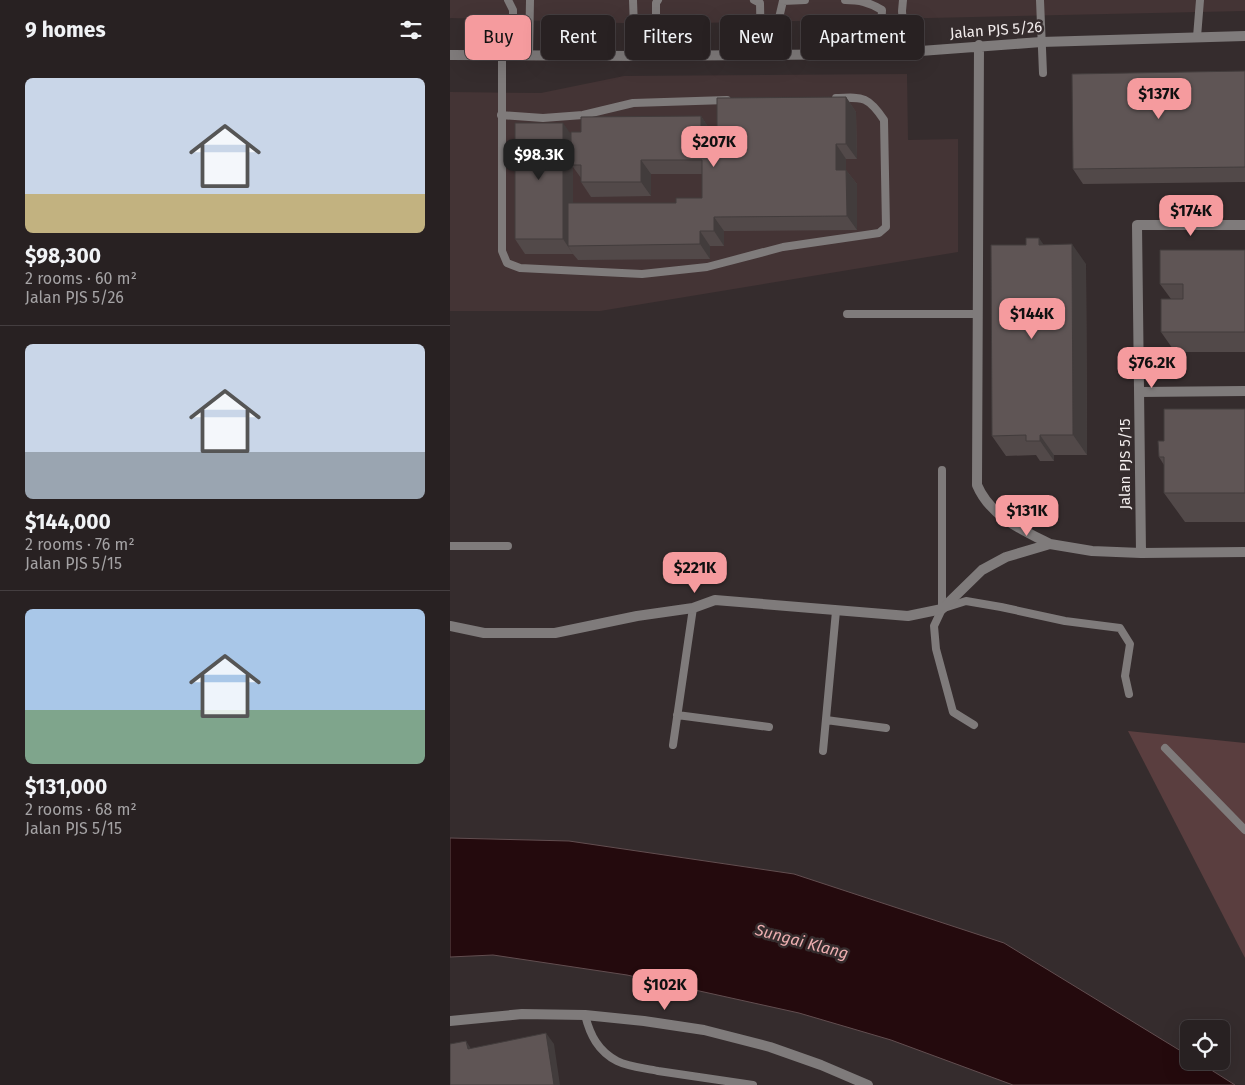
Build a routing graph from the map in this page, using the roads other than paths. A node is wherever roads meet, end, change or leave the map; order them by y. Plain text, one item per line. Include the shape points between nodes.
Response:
1 (508, 0) edge
2 (530, 0) edge
3 (633, 0) edge
4 (658, 0) edge
5 (754, 0) edge
6 (805, 0) edge
7 (845, 0) edge
8 (903, 0) edge
9 (1040, 0) edge
10 (1200, 0) edge
11 (513, 15) edge
12 (530, 15) edge
13 (633, 15) edge
14 (656, 15) edge
15 (760, 15) edge
16 (780, 15) edge
17 (882, 15) edge
18 (902, 15) edge
19 (1245, 36) edge
20 (1197, 37) junction
21 (1041, 42) junction
22 (979, 45) junction
23 (924, 49) edge
24 (450, 55) edge
25 (465, 55) edge
26 (531, 56) edge
27 (625, 56) edge
28 (502, 60) edge
29 (1043, 73) dead end
30 (832, 98) edge
31 (737, 100) edge
32 (501, 115) junction
33 (1245, 225) edge
34 (847, 314) dead end
35 (977, 314) junction
36 (1245, 391) edge
37 (1140, 392) junction
38 (942, 470) dead end
39 (1050, 544) junction
40 (450, 546) edge
41 (508, 546) dead end
42 (1245, 552) edge
43 (1141, 553) junction
44 (693, 608) junction
45 (942, 609) junction
46 (836, 611) junction
47 (450, 626) edge
48 (1129, 694) dead end
49 (677, 715) junction
50 (826, 720) junction
51 (974, 725) dead end
52 (769, 728) dead end
53 (886, 728) dead end
54 (673, 745) dead end
55 (1165, 748) dead end
56 (823, 751) dead end
57 (1245, 830) edge
58 (585, 1016) junction
59 (450, 1021) edge
60 (753, 1085) edge
61 (868, 1085) edge

1 - 11 lane
2 - 12 lane
3 - 13 lane
4 - 14 lane
5 - 15 lane via 760,3
6 - 16 lane via 783,1
7 - 17 lane via 872,4 882,10
8 - 18 lane
9 - 21 lane
10 - 20 lane
19 - 20 street, Jalan PJS 5/26
20 - 21 street, Jalan PJS 5/26
21 - 22 street, Jalan PJS 5/26
21 - 29 lane
22 - 23 street, Jalan PJS 5/26
22 - 35 street
24 - 25 street, Jalan PJS 5/26
26 - 27 street, Jalan PJS 5/26
28 - 32 lane
30 - 32 lane via 861,98 875,107 884,120 886,227 879,233 783,247 707,268 642,274 520,268 507,263 502,251
31 - 32 lane via 633,103 583,115
33 - 37 street, Jalan PJS 5/15 via 1137,225
34 - 35 lane
35 - 39 street via 977,485 982,498 1016,528
36 - 37 street
37 - 43 street, Jalan PJS 5/15
38 - 45 lane
39 - 43 street via 1092,551
39 - 45 street via 1006,557 982,570
40 - 41 lane
42 - 43 street
44 - 46 street via 715,600
44 - 47 street via 555,633 484,633
44 - 49 lane
45 - 46 street via 908,616
45 - 48 lane via 966,601 1065,621 1120,628 1130,644 1125,676
45 - 51 lane via 934,626 936,648 953,712
46 - 50 lane
49 - 52 lane
49 - 54 lane
50 - 53 lane
50 - 56 lane
55 - 57 lane
58 - 59 street via 522,1014
58 - 60 lane via 597,1044 617,1061 668,1073
58 - 61 street via 704,1030 770,1047

